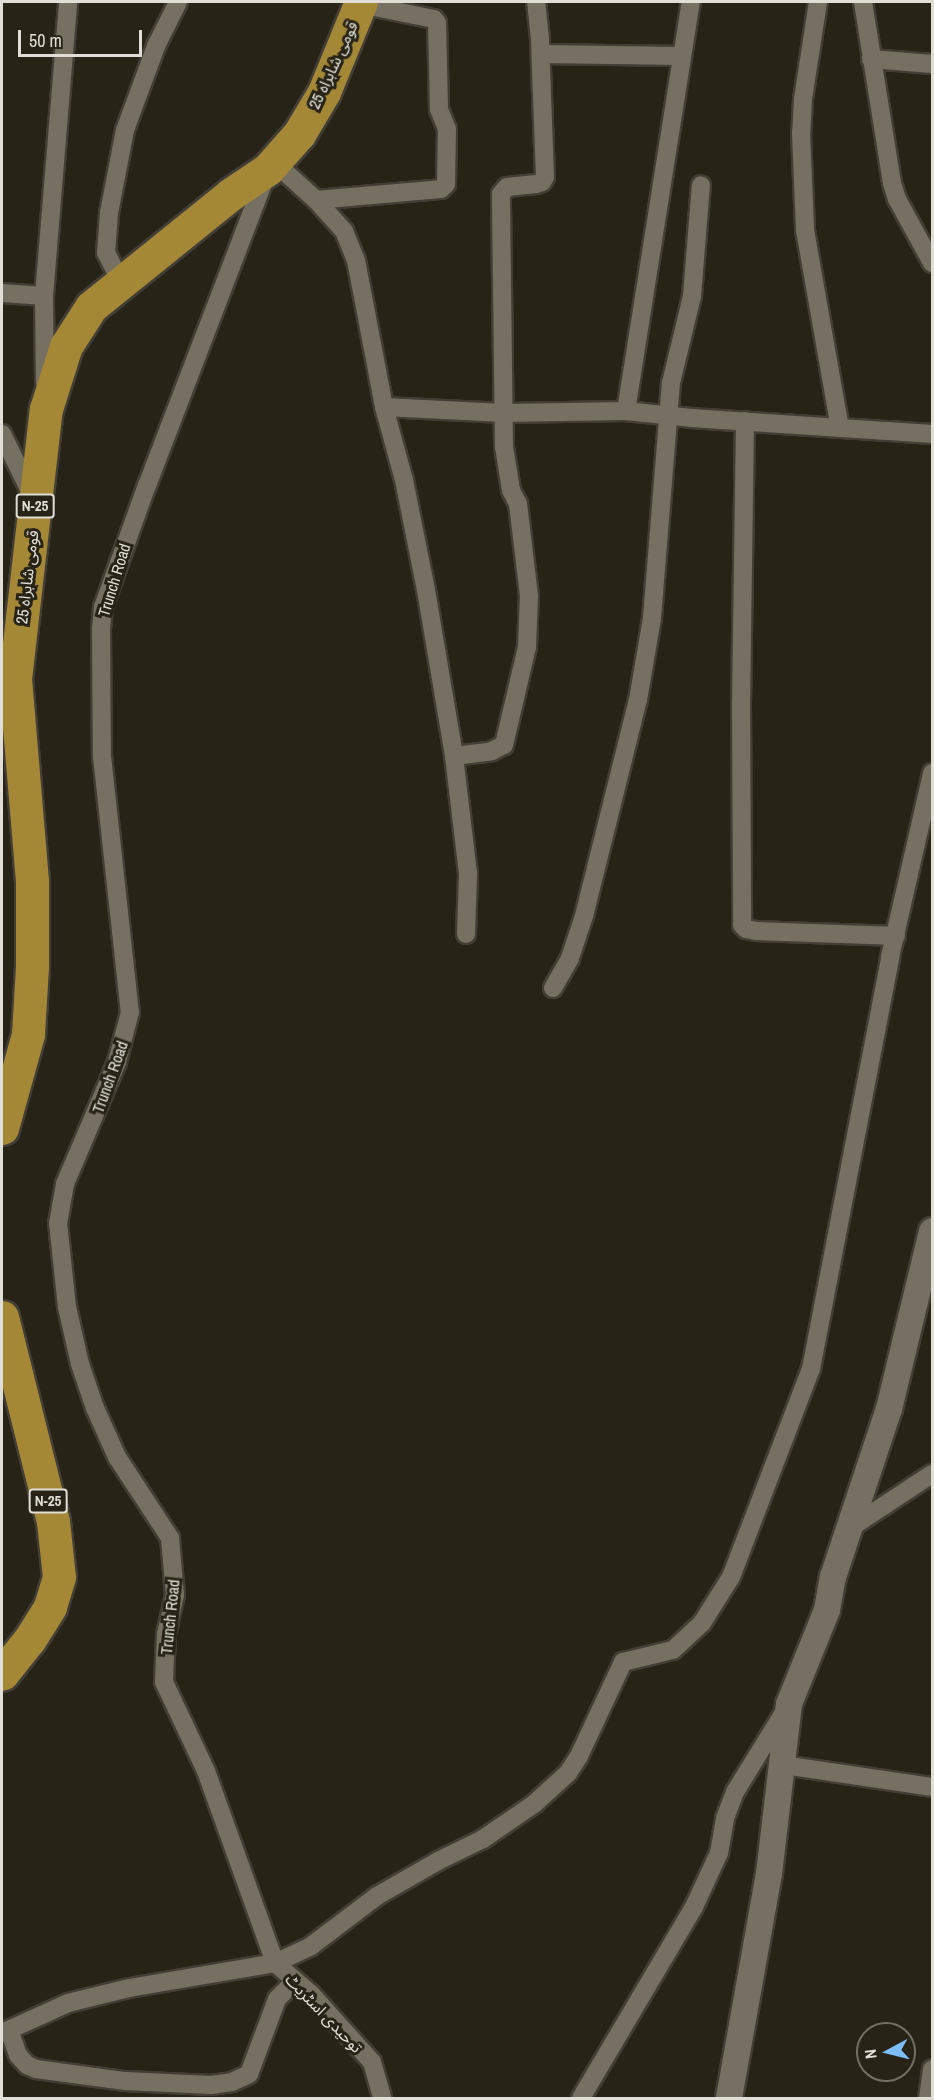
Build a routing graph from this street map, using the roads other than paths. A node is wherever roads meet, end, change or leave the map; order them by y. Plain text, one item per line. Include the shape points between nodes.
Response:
1 (68, 2) edge
2 (178, 2) edge
3 (536, 2) edge
4 (691, 2) edge
5 (818, 2) edge
6 (863, 2) edge
7 (361, 3) edge
8 (541, 54) junction
9 (681, 56) junction
10 (871, 59) junction
11 (933, 64) edge
12 (271, 165) junction
13 (701, 184) dead end
14 (316, 200) junction
15 (933, 263) edge
16 (121, 282) junction
17 (2, 292) edge
18 (44, 296) junction
19 (384, 407) junction
20 (46, 409) junction
21 (626, 411) junction
22 (504, 413) junction
23 (667, 415) junction
24 (745, 421) junction
25 (840, 428) junction
26 (2, 434) edge
27 (933, 434) edge
28 (36, 502) junction
29 (454, 756) junction
30 (933, 774) edge
31 (465, 934) dead end
32 (896, 936) junction
33 (553, 987) dead end
34 (2, 1128) edge
35 (933, 1231) edge
36 (926, 1293) edge
37 (2, 1317) edge
38 (933, 1474) edge
39 (850, 1528) junction
40 (2, 1674) edge
41 (789, 1704) junction
42 (783, 1765) junction
43 (933, 1787) edge
44 (275, 1963) junction
45 (295, 1981) junction
46 (5, 2031) edge
47 (933, 2069) edge
48 (124, 2090) edge
49 (382, 2098) edge
50 (581, 2098) edge
51 (729, 2098) edge
52 (928, 2098) edge

1 - 18 street
2 - 16 street via 156,46 125,130 109,213 106,253
3 - 8 street
4 - 9 street
5 - 25 street via 803,110 805,230
6 - 10 street
7 - 12 highway, قومی شاہراہ 25 / N-25 via 324,92 298,134
7 - 14 street via 434,19 437,23 439,109 447,129 446,184 441,189
8 - 9 street
8 - 22 street via 545,177 536,184 503,188 501,194
9 - 21 street
10 - 11 street
10 - 15 street via 892,183
12 - 14 street
12 - 16 highway, قومی شاہراہ 25 / N-25
12 - 44 street, Trunch Road via 103,607 102,756 130,1012 117,1062 65,1184 58,1223 67,1307 95,1408 117,1457 170,1538 175,1595 166,1634 164,1682 206,1771
13 - 23 street via 692,296
14 - 19 street via 344,231 353,249
16 - 20 highway, قومی شاہراہ 25 / N-25 via 91,307 66,346
17 - 18 street
18 - 20 street
19 - 22 street
19 - 29 street via 415,535
20 - 28 highway, قومی شاہراہ 25 / N-25
21 - 22 street
21 - 23 street
22 - 29 street via 504,447 511,490 518,504 529,596 527,647 504,745 492,751
23 - 24 street
23 - 33 street via 652,618 638,699 584,916 570,958
24 - 25 street
24 - 32 street via 742,926 756,931
25 - 27 street
26 - 28 street
28 - 34 highway, قومی شاہراہ 25 / N-25 via 15,679 32,881 33,967 28,1034
29 - 31 street via 468,874
30 - 32 street
32 - 44 street via 812,1369 732,1577 717,1602 702,1623 673,1650 623,1662 579,1756 568,1773 534,1804 483,1839 377,1896 311,1946
35 - 36 street
36 - 39 street
37 - 40 highway, N-25 via 52,1521 59,1577 50,1607
38 - 39 street
39 - 41 street via 833,1576 827,1610
41 - 42 street
41 - 50 street via 735,1792 725,1818 719,1853 694,1907
42 - 43 street
42 - 51 street via 769,1874
44 - 45 street, توحیدی اسٹریٹ
44 - 46 street via 129,1988 68,2003
45 - 48 street via 277,1999 249,2074 211,2085
45 - 49 street, توحیدی اسٹریٹ via 372,2062
46 - 48 street via 27,2065
47 - 52 street

